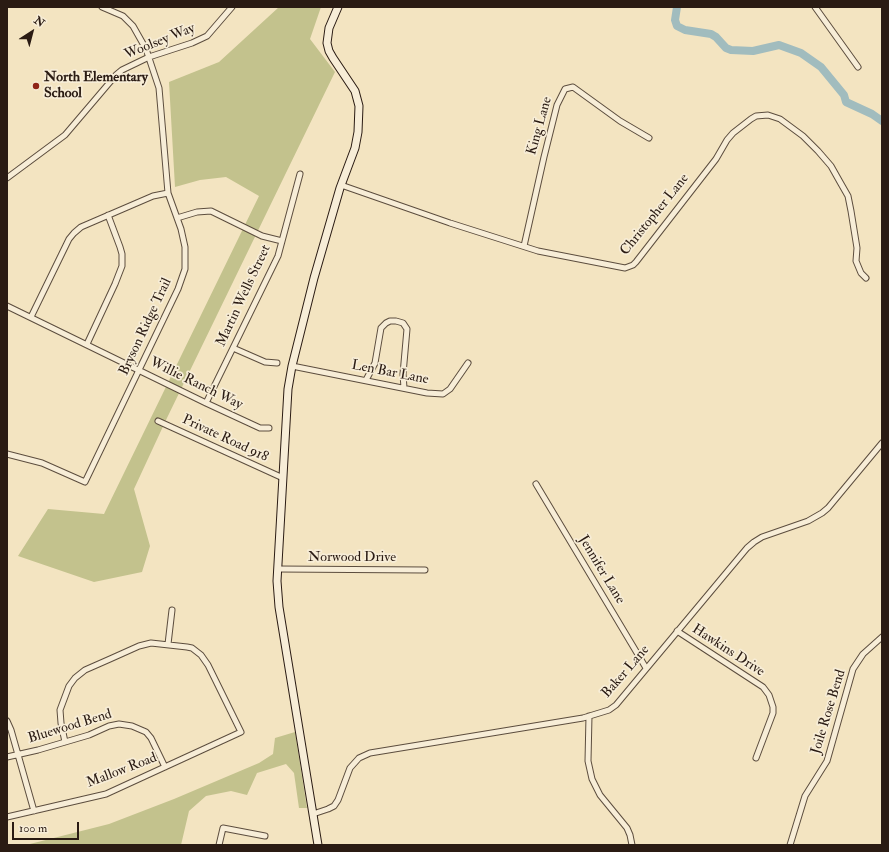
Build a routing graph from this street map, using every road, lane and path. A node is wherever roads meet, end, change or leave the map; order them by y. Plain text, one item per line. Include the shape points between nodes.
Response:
1 (102, 7) edge
2 (232, 7) edge
3 (338, 7) edge
4 (815, 7) edge
5 (149, 57) junction
6 (858, 67) dead end
7 (649, 138) dead end
8 (300, 174) dead end
9 (7, 178) edge
10 (341, 185) junction
11 (168, 193) junction
12 (108, 215) junction
13 (177, 218) junction
14 (282, 241) junction
15 (524, 246) junction
16 (866, 278) dead end
17 (7, 306) edge
18 (31, 317) junction
19 (86, 344) junction
20 (233, 348) junction
21 (276, 363) dead end
22 (468, 363) dead end
23 (292, 366) junction
24 (139, 370) junction
25 (366, 380) junction
26 (404, 388) junction
27 (206, 403) junction
28 (158, 421) dead end
29 (269, 428) dead end
30 (882, 442) edge
31 (7, 454) edge
32 (283, 478) junction
33 (536, 484) dead end
34 (278, 569) junction
35 (425, 570) dead end
36 (172, 610) dead end
37 (677, 631) junction
38 (882, 637) edge
39 (168, 644) junction
40 (646, 668) junction
41 (589, 716) junction
42 (7, 721) edge
43 (64, 742) junction
44 (18, 755) junction
45 (7, 757) edge
46 (756, 758) dead end
47 (165, 767) junction
48 (34, 811) junction
49 (313, 814) junction
50 (7, 817) edge
51 (265, 836) dead end
52 (219, 845) edge
53 (318, 845) edge
54 (632, 845) edge
55 (790, 845) edge

1 - 5 street, Bryson Ridge Trail via 129,21
2 - 5 street, Woolsey Way via 207,36
3 - 10 street via 327,34 328,47 353,87 359,112 355,148
4 - 6 street
5 - 9 street, Woolsey Way via 116,75 65,135
5 - 11 street, Bryson Ridge Trail via 159,88
7 - 15 street, King Lane via 620,121 573,87 565,89 557,105
8 - 14 street, Martin Wells Street
10 - 15 street, Christopher Lane
10 - 23 street
11 - 12 street via 153,196
11 - 13 street, Bryson Ridge Trail
12 - 18 street via 81,227 69,239
12 - 19 street via 120,246 122,266
13 - 14 street via 211,211 262,236
13 - 24 street, Bryson Ridge Trail via 185,247 185,269 178,290
14 - 20 street, Martin Wells Street via 278,256
15 - 16 street, Christopher Lane via 623,267 633,265 716,159 733,133 756,116 768,115 780,118 803,136 831,166 848,196 857,248 856,261
17 - 18 street, Willie Ranch Way
18 - 19 street, Willie Ranch Way
19 - 24 street, Willie Ranch Way
20 - 21 street via 265,362
20 - 27 street, Martin Wells Street
22 - 26 street, Len Bar Lane via 450,389 443,394
23 - 25 street, Len Bar Lane
23 - 32 street via 288,389
24 - 27 street, Willie Ranch Way
24 - 31 street, Bryson Ridge Trail via 85,482 42,463
25 - 26 street, Len Bar Lane
25 - 26 street via 375,363 381,328 390,321 396,321 403,323 407,329
27 - 29 street, Willie Ranch Way via 260,428
28 - 32 street, Private Road 918
30 - 37 street, Baker Lane via 822,513 808,521 762,537 747,548
32 - 34 street
33 - 40 street, Jennifer Lane
34 - 35 street, Norwood Drive
34 - 49 street via 279,607
36 - 39 street
37 - 40 street, Baker Lane
37 - 46 street, Hawkins Drive via 761,686 769,695 773,713
38 - 55 street, Joile Rose Bend via 863,654 853,669 827,761 805,796
39 - 43 street via 151,643 139,646 85,670 75,678 69,686 60,710
39 - 47 street, Mallow Road via 192,648 201,655 241,732
40 - 41 street, Baker Lane via 614,707 604,713
41 - 49 street, Baker Lane via 370,753 358,758 350,768 334,806
41 - 54 street via 588,761 592,779 600,795 629,832
42 - 44 street
43 - 44 street, Bluewood Bend
43 - 47 street, Bluewood Bend via 89,735 113,724 132,726 146,732 152,738
44 - 45 street, Bluewood Bend
44 - 48 street
47 - 48 street, Mallow Road via 106,794
48 - 50 street, Mallow Road
49 - 53 street
51 - 52 street via 223,828

